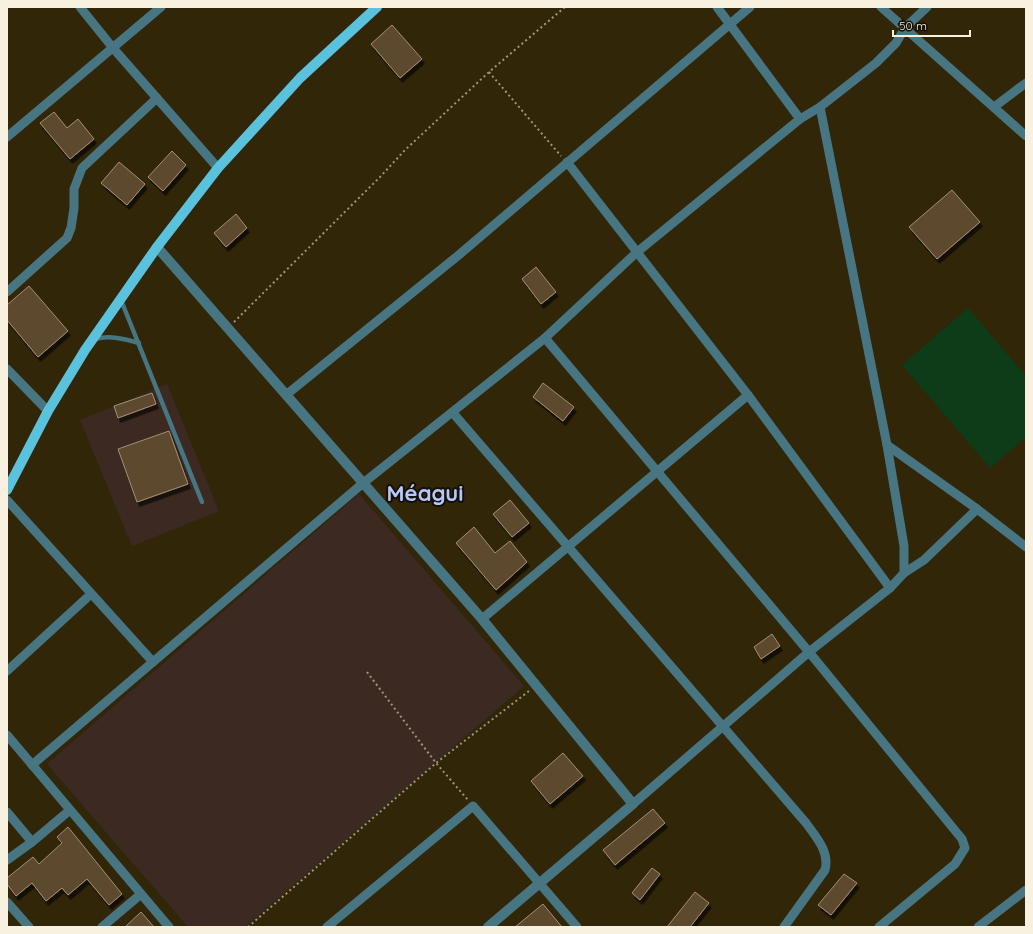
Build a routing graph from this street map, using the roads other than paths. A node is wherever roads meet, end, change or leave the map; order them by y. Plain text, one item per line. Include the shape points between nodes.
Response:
1 (80, 7) edge
2 (161, 7) edge
3 (377, 7) edge
4 (717, 7) edge
5 (750, 7) edge
6 (881, 7) edge
7 (927, 7) edge
8 (731, 24) junction
9 (906, 28) junction
10 (112, 48) junction
11 (1026, 83) edge
12 (157, 98) junction
13 (820, 107) junction
14 (994, 107) junction
15 (800, 119) junction
16 (1026, 136) edge
17 (7, 137) edge
18 (567, 162) junction
19 (218, 168) junction
20 (157, 247) junction
21 (636, 253) junction
22 (7, 292) edge
23 (121, 299) junction
24 (545, 338) junction
25 (91, 340) junction
26 (138, 344) junction
27 (7, 369) edge
28 (286, 395) junction
29 (748, 395) junction
30 (48, 411) junction
31 (453, 412) junction
32 (887, 445) junction
33 (656, 471) junction
34 (362, 484) junction
35 (7, 490) edge
36 (7, 500) edge
37 (202, 502) dead end
38 (977, 509) junction
39 (568, 546) junction
40 (1026, 547) edge
41 (904, 573) junction
42 (890, 588) junction
43 (91, 594) junction
44 (482, 619) junction
45 (809, 652) junction
46 (153, 662) junction
47 (7, 671) edge
48 (724, 726) junction
49 (7, 735) edge
50 (32, 765) junction
51 (633, 804) junction
52 (70, 810) junction
53 (7, 812) edge
54 (32, 842) junction
55 (7, 860) edge
56 (539, 885) junction
57 (1026, 890) edge
58 (141, 894) junction
59 (7, 902) edge
60 (29, 927) edge
61 (102, 927) edge
62 (169, 927) edge
63 (327, 927) edge
64 (488, 927) edge
65 (577, 927) edge
66 (784, 927) edge
67 (878, 927) edge
68 (978, 927) edge

1 - 10 street
2 - 10 street
3 - 19 main road via 300,78
4 - 8 street
5 - 8 street
6 - 9 street
7 - 9 street
8 - 15 street
8 - 18 street
9 - 13 street via 896,43 876,63
9 - 14 street
10 - 12 street
10 - 17 street
11 - 14 street
12 - 19 street
12 - 22 street via 82,168 74,189 74,208 67,238
13 - 15 street
13 - 32 street
14 - 16 street
15 - 21 street
18 - 21 street
18 - 28 street via 460,254
19 - 20 main road
20 - 23 main road
20 - 28 street
21 - 24 street
21 - 29 street
23 - 25 main road
23 - 26 lane
24 - 31 street
24 - 33 street
25 - 26 lane via 103,337
25 - 30 main road
26 - 37 lane
27 - 30 street
28 - 34 street
29 - 33 street
29 - 42 street
30 - 35 main road
31 - 34 street
31 - 39 street
32 - 38 street
32 - 41 street via 904,546
33 - 39 street
33 - 45 street
34 - 44 street
34 - 46 street
36 - 43 street
38 - 40 street
38 - 41 street via 929,556
39 - 44 street
39 - 48 street
41 - 42 street
42 - 45 street
43 - 46 street
43 - 47 street
44 - 51 street
45 - 48 street
45 - 67 street via 941,812 965,848 956,864
46 - 50 street
48 - 51 street
48 - 66 street via 806,823 826,857 825,870
49 - 50 street
50 - 52 street
51 - 56 street
52 - 54 street
52 - 58 street
53 - 54 street
54 - 55 street
56 - 63 street via 473,806
56 - 64 street
56 - 65 street
57 - 68 street
58 - 61 street
58 - 62 street
59 - 60 street

